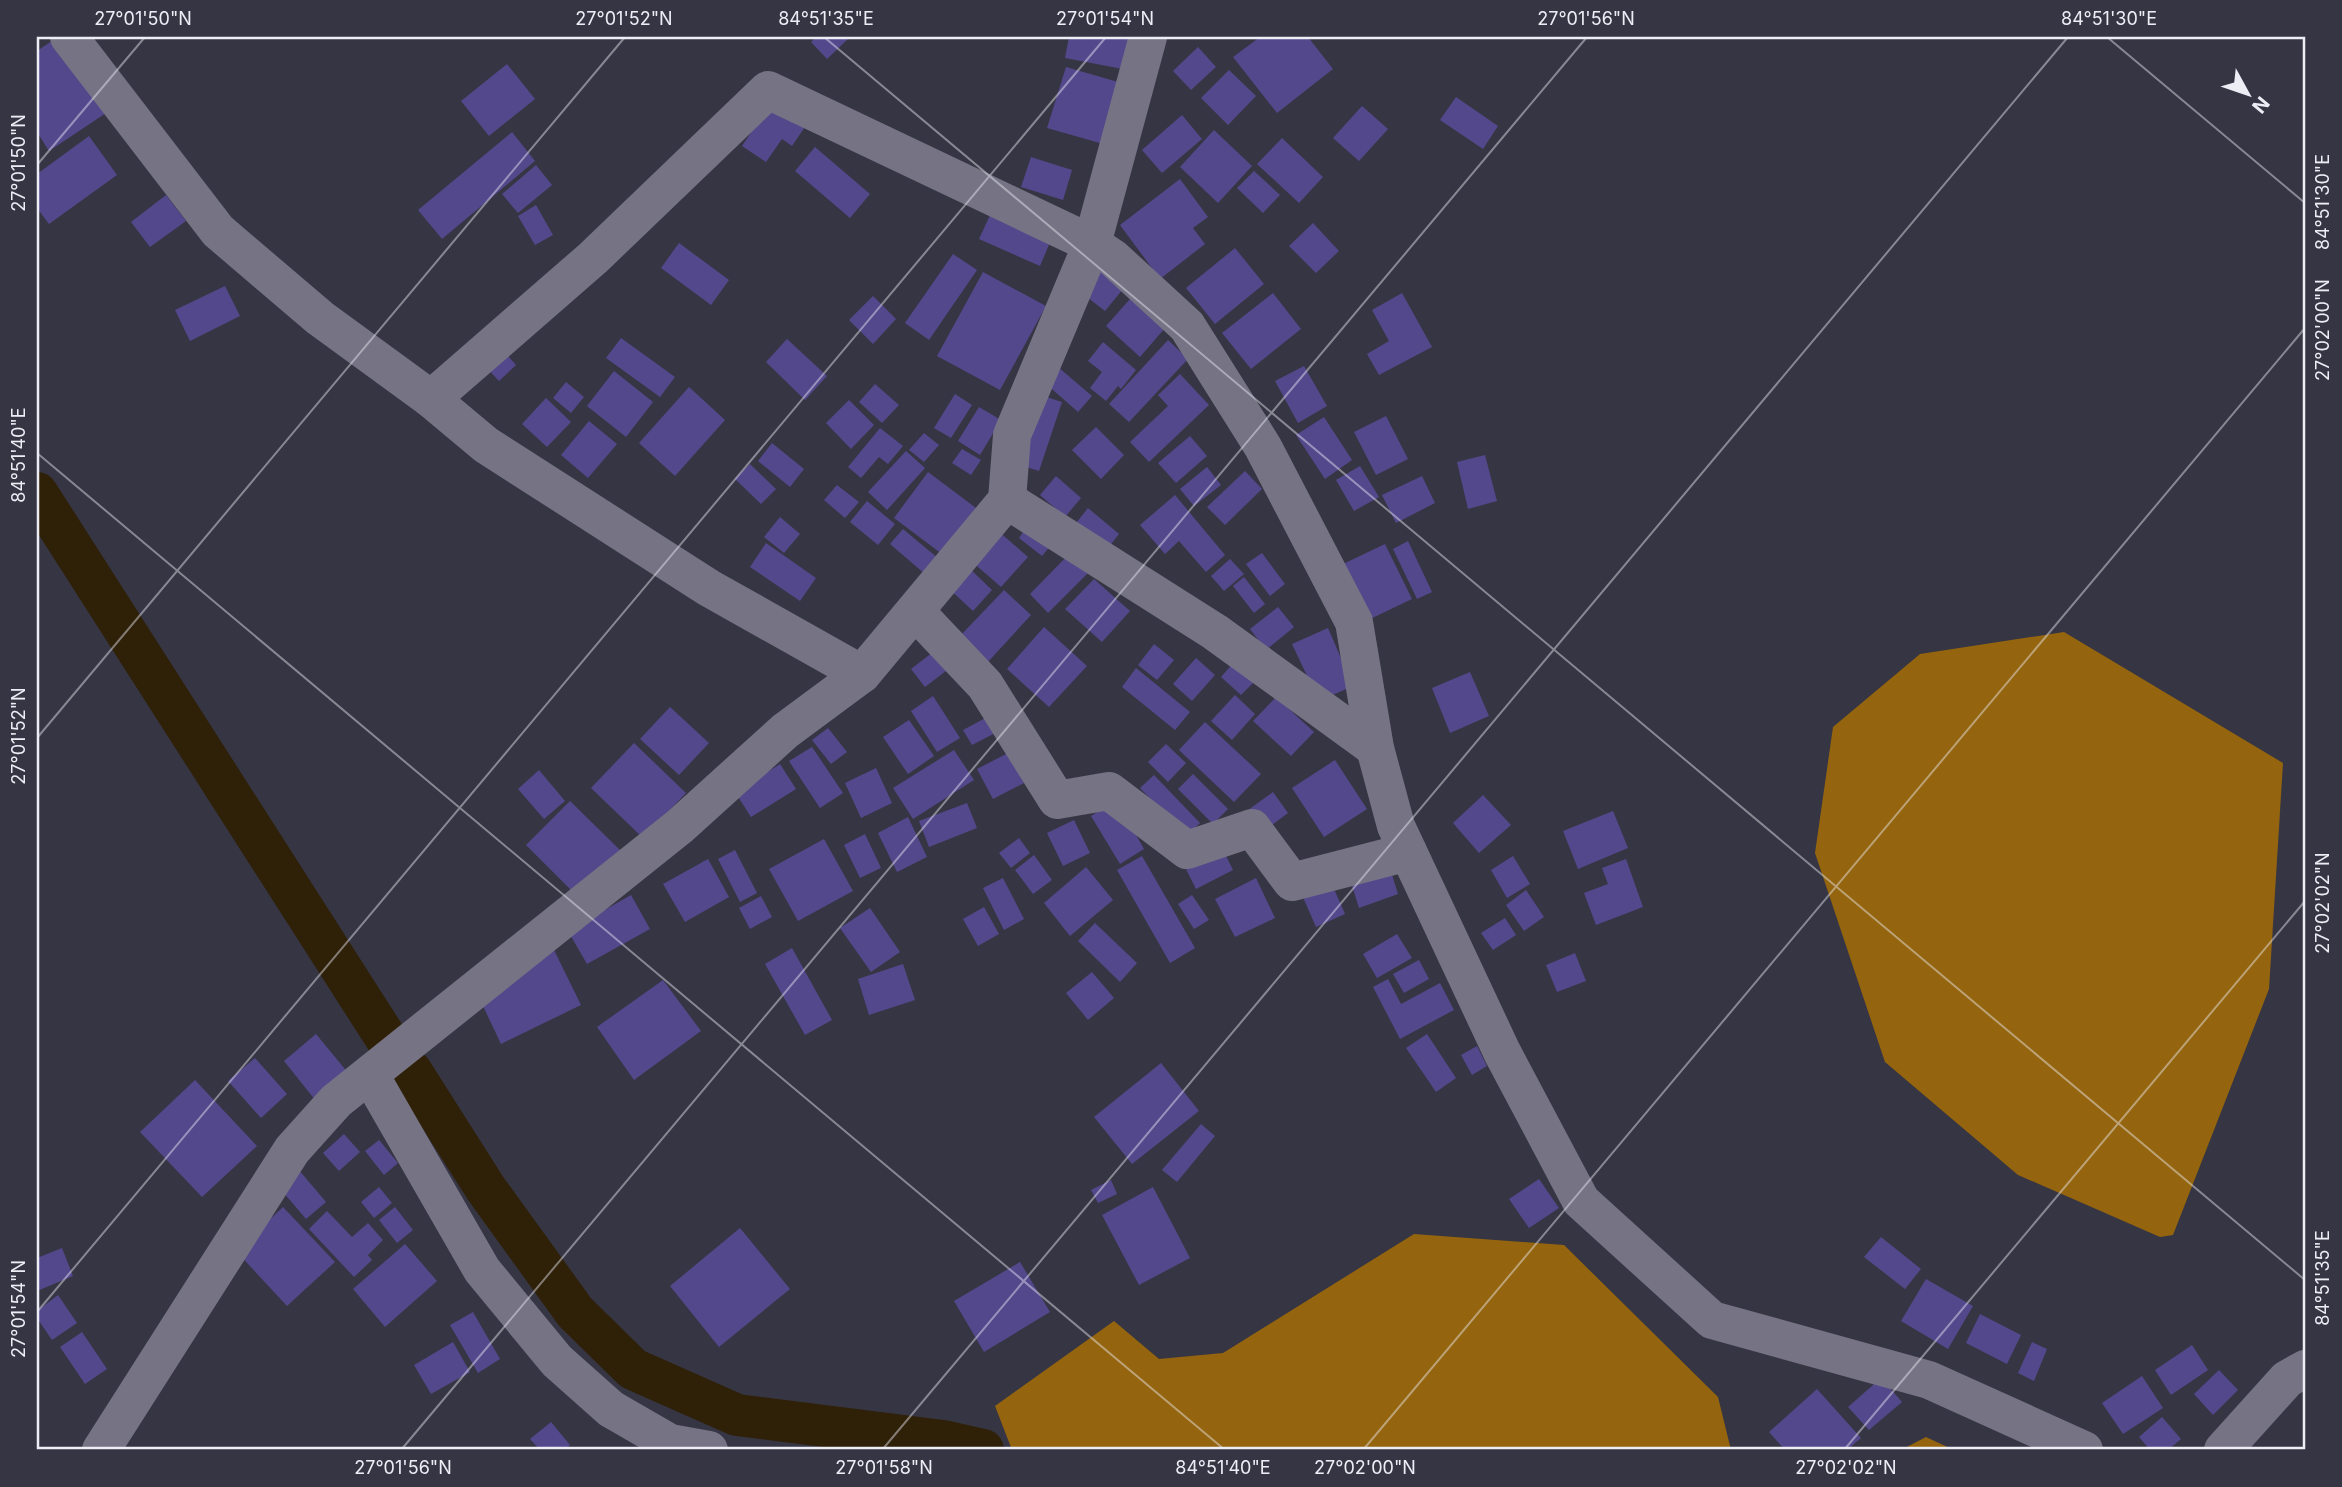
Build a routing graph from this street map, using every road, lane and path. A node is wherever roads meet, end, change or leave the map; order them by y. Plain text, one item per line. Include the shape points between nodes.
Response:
1 (69, 37) edge
2 (1148, 37) edge
3 (1093, 244) junction
4 (431, 399) junction
5 (1007, 500) junction
6 (916, 612) junction
7 (862, 674) junction
8 (1375, 748) junction
9 (1408, 852) junction
10 (370, 1075) junction
11 (2305, 1369) edge
12 (101, 1450) edge
13 (709, 1450) edge
14 (2084, 1450) edge
15 (2223, 1450) edge

1 - 4 street via 218,231 320,318
2 - 3 street
3 - 4 street via 768,90 593,258
3 - 5 street via 1012,435
3 - 8 street via 1187,326 1263,446 1354,622
4 - 7 street via 486,444 709,588
5 - 6 street
5 - 8 street via 1215,632
6 - 7 street
6 - 9 street via 985,685 1056,800 1109,791 1187,850 1252,828 1292,882
7 - 10 street via 785,732 680,826
8 - 9 street via 1396,826
9 - 14 street via 1502,1052 1581,1201 1712,1320 1929,1380
10 - 12 street via 336,1101 292,1150
10 - 13 street via 482,1270 557,1361 623,1416 670,1443
11 - 15 street via 2287,1379

